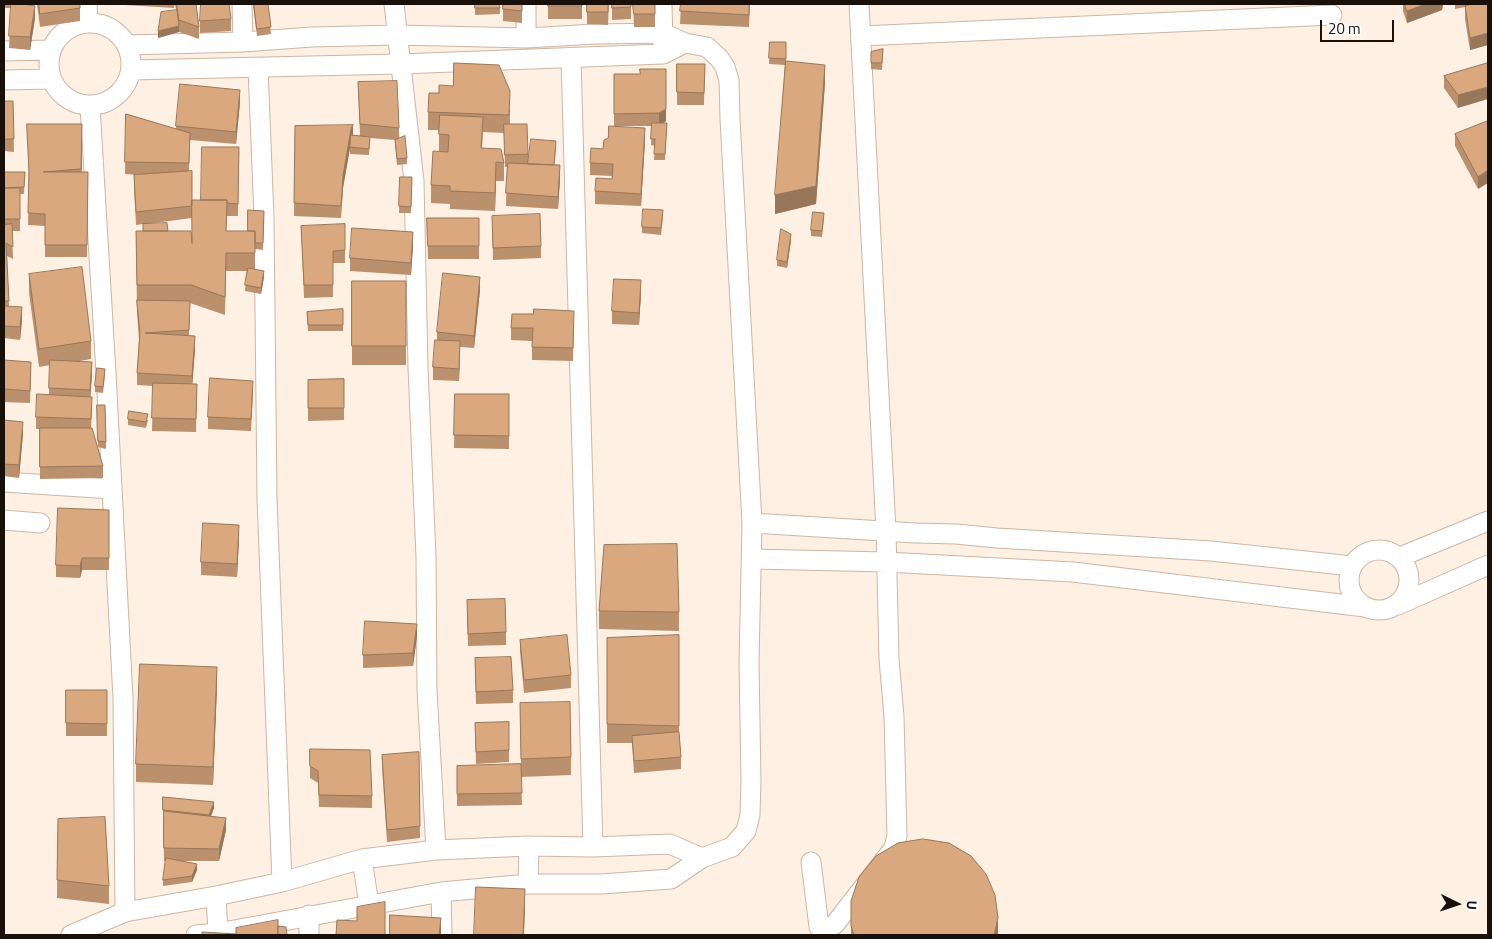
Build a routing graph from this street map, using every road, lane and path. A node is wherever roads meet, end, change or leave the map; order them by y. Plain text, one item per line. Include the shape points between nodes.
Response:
1 (87, 4) edge
2 (242, 4) edge
3 (394, 4) edge
4 (526, 4) edge
5 (662, 4) edge
6 (859, 4) edge
7 (1332, 16) dead end
8 (88, 23) junction
9 (663, 33) junction
10 (397, 35) junction
11 (861, 36) junction
12 (526, 38) junction
13 (243, 42) junction
14 (686, 43) junction
15 (127, 45) junction
16 (4, 50) edge
17 (51, 50) junction
18 (664, 54) junction
19 (570, 58) junction
20 (400, 64) junction
21 (258, 68) junction
22 (131, 70) junction
23 (52, 79) junction
24 (4, 80) edge
25 (90, 106) junction
26 (4, 482) edge
27 (112, 489) junction
28 (4, 520) edge
29 (40, 523) dead end
30 (752, 523) junction
31 (1486, 528) edge
32 (886, 532) junction
33 (1074, 543) junction
34 (1400, 557) junction
35 (752, 559) junction
36 (886, 562) junction
37 (1488, 565) edge
38 (1352, 566) junction
39 (1073, 572) junction
40 (1396, 606) junction
41 (1365, 607) junction
42 (529, 846) junction
43 (593, 847) junction
44 (436, 850) junction
45 (702, 858) junction
46 (362, 860) junction
47 (811, 862) dead end
48 (282, 882) junction
49 (528, 884) junction
50 (441, 892) junction
51 (216, 896) junction
52 (369, 905) junction
53 (126, 912) junction
54 (309, 915) junction
55 (218, 932) junction
56 (71, 935) edge
57 (196, 935) edge
58 (309, 935) edge
59 (442, 935) edge

1 - 8 street
2 - 13 street
3 - 10 street
4 - 12 street
5 - 9 street
6 - 11 street
7 - 11 street
8 - 15 street via 111,28
8 - 17 street via 66,30
9 - 12 street
9 - 14 street
9 - 18 street
10 - 12 street
10 - 13 street
10 - 20 street
11 - 32 street
13 - 15 street
14 - 18 street
14 - 30 street via 712,50 725,67 729,80
15 - 22 street
16 - 17 street
17 - 23 street via 48,65
18 - 19 street
19 - 20 street
19 - 43 street
20 - 21 street
20 - 44 street via 414,181 427,690
21 - 22 street
21 - 48 street via 264,217 267,499
22 - 25 street via 120,93 109,101
23 - 24 street
23 - 25 street via 66,98
25 - 27 street
26 - 27 street
27 - 53 street via 123,698
28 - 29 street
30 - 32 street
30 - 35 street
31 - 34 street
32 - 33 street
32 - 36 street
33 - 38 street via 1211,551
33 - 39 street
34 - 38 street via 1378,550 1363,554
34 - 40 street via 1408,570 1409,586
35 - 36 street
35 - 45 street via 750,815 746,831 732,847
36 - 39 street
36 - 47 street via 888,659 894,716 897,836 894,848 827,930 819,927
37 - 40 street
38 - 41 street via 1350,589
39 - 41 street
40 - 41 street via 1380,610
42 - 43 street
42 - 44 street
42 - 49 street
43 - 45 street via 670,844
44 - 46 street
45 - 49 street via 672,880
46 - 48 street
46 - 52 street
48 - 51 street
49 - 50 street
50 - 52 street
50 - 59 street
51 - 53 street
51 - 55 street
52 - 54 street
53 - 56 street
54 - 55 street
54 - 58 street
55 - 57 street

